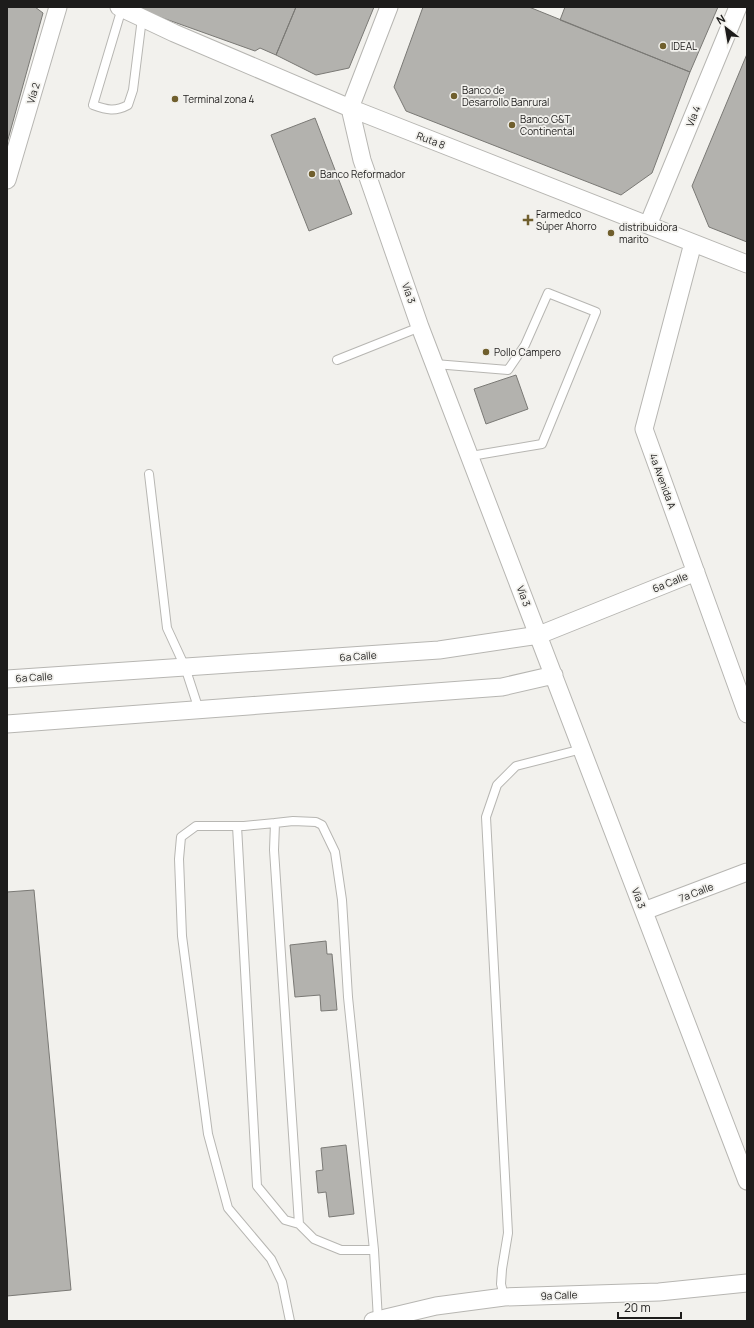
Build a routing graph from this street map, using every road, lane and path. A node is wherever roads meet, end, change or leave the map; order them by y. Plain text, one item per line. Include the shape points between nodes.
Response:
1 (58, 7) edge
2 (389, 7) edge
3 (738, 7) edge
4 (121, 8) edge
5 (142, 18) junction
6 (350, 108) junction
7 (7, 180) edge
8 (648, 225) junction
9 (693, 243) junction
10 (747, 264) edge
11 (420, 327) junction
12 (337, 360) dead end
13 (435, 364) junction
14 (470, 456) junction
15 (149, 474) dead end
16 (696, 572) junction
17 (539, 635) junction
18 (185, 667) junction
19 (554, 675) junction
20 (7, 679) edge
21 (199, 710) junction
22 (747, 714) edge
23 (7, 724) edge
24 (582, 749) junction
25 (275, 823) junction
26 (237, 826) junction
27 (747, 872) edge
28 (644, 911) junction
29 (747, 1181) edge
30 (299, 1224) junction
31 (374, 1250) junction
32 (747, 1283) edge
33 (504, 1297) junction
34 (438, 1314) edge
35 (376, 1320) edge
36 (290, 1321) edge

1 - 7 street, Vía 2
2 - 6 street
3 - 8 street, Vía 4
4 - 5 street, Ruta 8
4 - 5 lane via 93,104 106,110 120,109 128,105 133,90
5 - 6 street, Ruta 8
6 - 8 street, Ruta 8
6 - 11 street, Vía 3 via 362,160
8 - 9 street, Ruta 8
9 - 10 street, Ruta 8
9 - 16 street, 4a Avenida A via 644,429
11 - 12 lane
11 - 13 street, Vía 3
13 - 14 street, Vía 3
13 - 14 lane via 508,370 524,345 548,293 596,312 542,444
14 - 17 street, Vía 3
15 - 18 lane via 167,628
16 - 17 street, 6a Calle
16 - 22 street, 4a Avenida A
17 - 18 street, 6a Calle via 439,650
17 - 19 street, Vía 3
18 - 20 street, 6a Calle
18 - 21 lane
19 - 21 street via 502,688
19 - 24 street, Vía 3
21 - 23 street
24 - 28 street, Vía 3
24 - 33 lane via 516,766 497,785 486,817 508,1233 501,1284
25 - 26 lane
25 - 30 lane via 274,850
25 - 31 lane via 316,822 322,825 335,852 342,900 349,1004
26 - 30 lane via 256,1186 285,1220
26 - 36 lane via 196,826 181,836 182,936 208,1134 228,1208 270,1259 282,1282
27 - 28 street, 7a Calle
28 - 29 street, Vía 3
30 - 31 lane via 314,1239 341,1250
31 - 35 lane
32 - 33 street, 9a Calle via 659,1292
33 - 34 street, 9a Calle
34 - 35 street, 9a Calle

